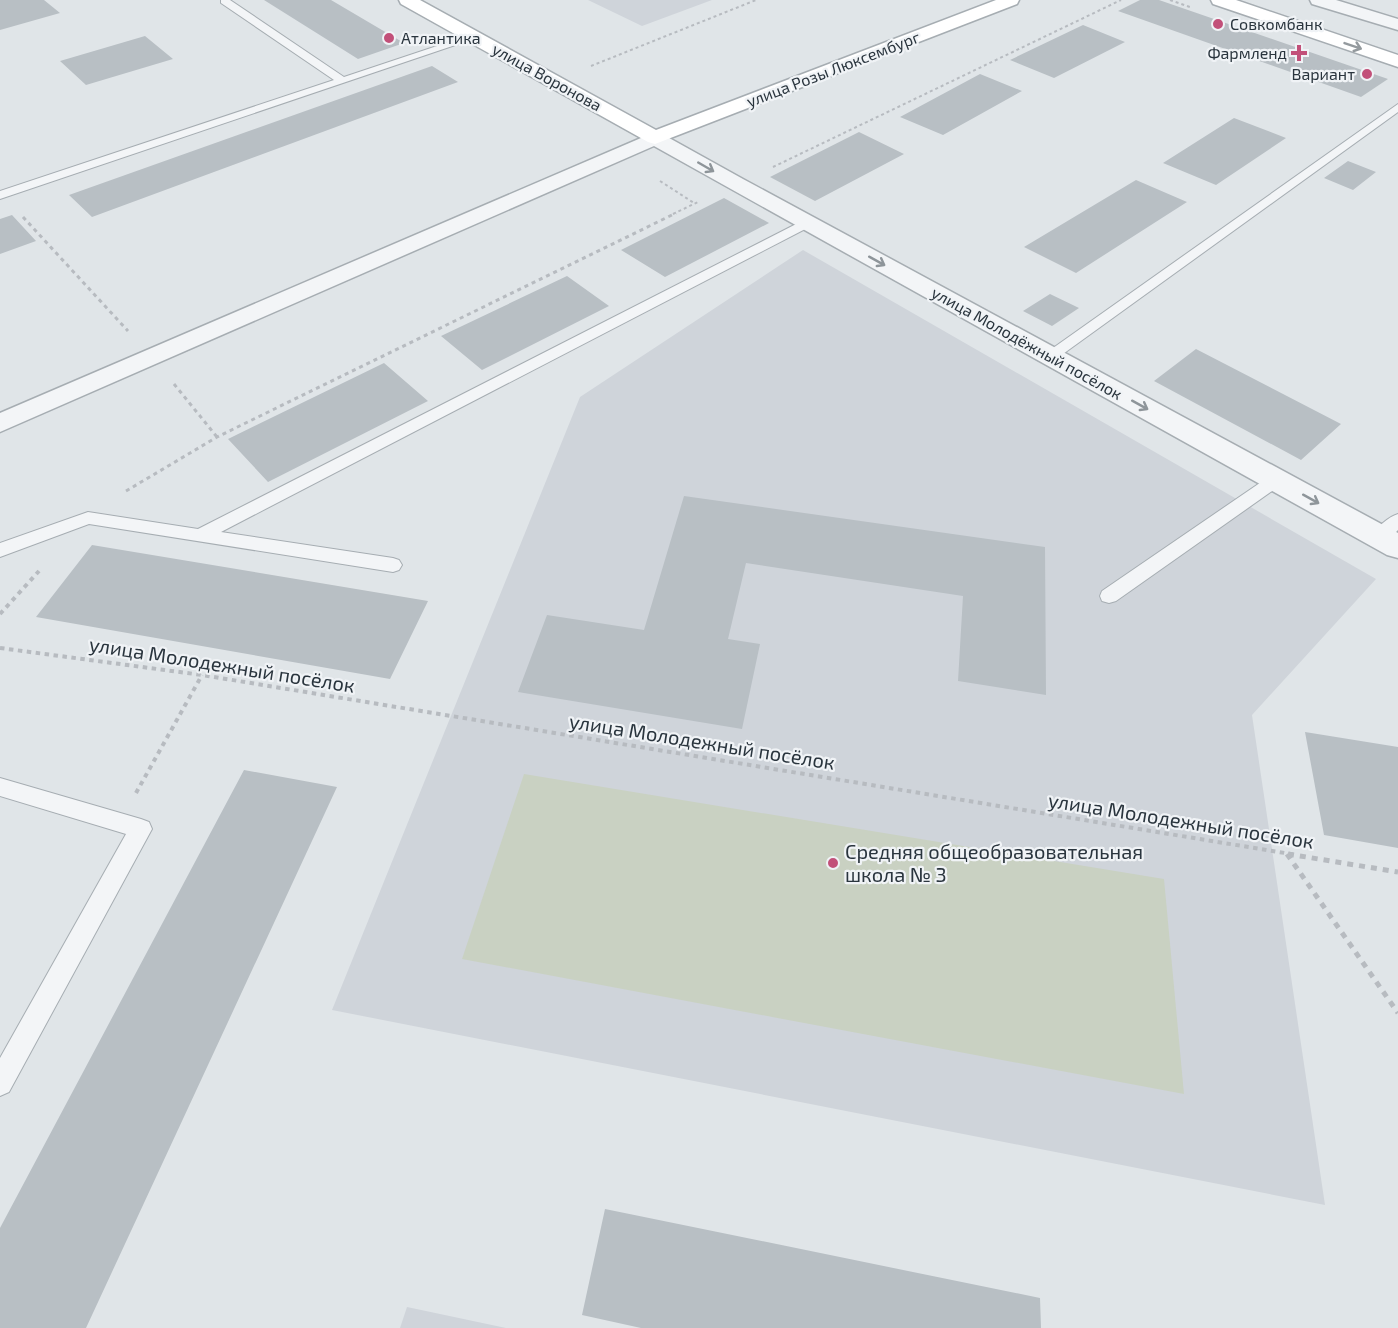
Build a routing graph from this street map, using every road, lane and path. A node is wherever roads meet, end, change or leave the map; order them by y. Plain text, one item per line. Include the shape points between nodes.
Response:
1 (407, 0) edge
2 (756, 0) edge
3 (1011, 0) edge
4 (1219, 0) edge
5 (1318, 0) edge
6 (225, 1) edge
7 (1398, 25) edge
8 (474, 37) junction
9 (1398, 61) edge
10 (588, 67) dead end
11 (342, 80) junction
12 (1398, 107) edge
13 (655, 138) junction
14 (735, 184) junction
15 (1, 195) edge
16 (806, 223) junction
17 (151, 356) junction
18 (1051, 356) junction
19 (0, 423) edge
20 (217, 437) junction
21 (1276, 480) junction
22 (88, 518) junction
23 (200, 535) junction
24 (1392, 535) edge
25 (0, 550) edge
26 (393, 565) dead end
27 (40, 570) dead end
28 (1108, 596) dead end
29 (0, 614) edge
30 (0, 648) edge
31 (0, 787) edge
32 (1287, 854) junction
33 (1398, 872) edge
34 (1398, 1013) edge
35 (0, 1083) edge

1 - 8 street, улица Воронова
2 - 10 path
3 - 13 street, улица Розы Люксембург
4 -> 9 street
5 - 7 street
6 - 11 lane
8 - 11 lane
8 - 13 street, улица Воронова
11 - 15 lane
12 - 18 lane
13 -> 14 street, улица Молодёжный посёлок
13 - 17 street
14 - 16 street, улица Молодёжный посёлок
14 - 20 path
15 - 17 path
16 -> 18 street, улица Молодёжный посёлок
16 - 23 lane
17 - 19 street
17 - 20 path
18 -> 21 street, улица Молодёжный посёлок
20 - 22 path via 110,500
21 -> 24 street, улица Молодёжный посёлок
21 - 28 lane
22 - 23 lane
22 - 25 lane
23 - 26 lane
27 - 29 path
30 - 32 path, улица Молодежный посёлок via 202,675
31 - 35 lane via 141,829
32 - 33 path, улица Молодежный посёлок
32 - 34 path

